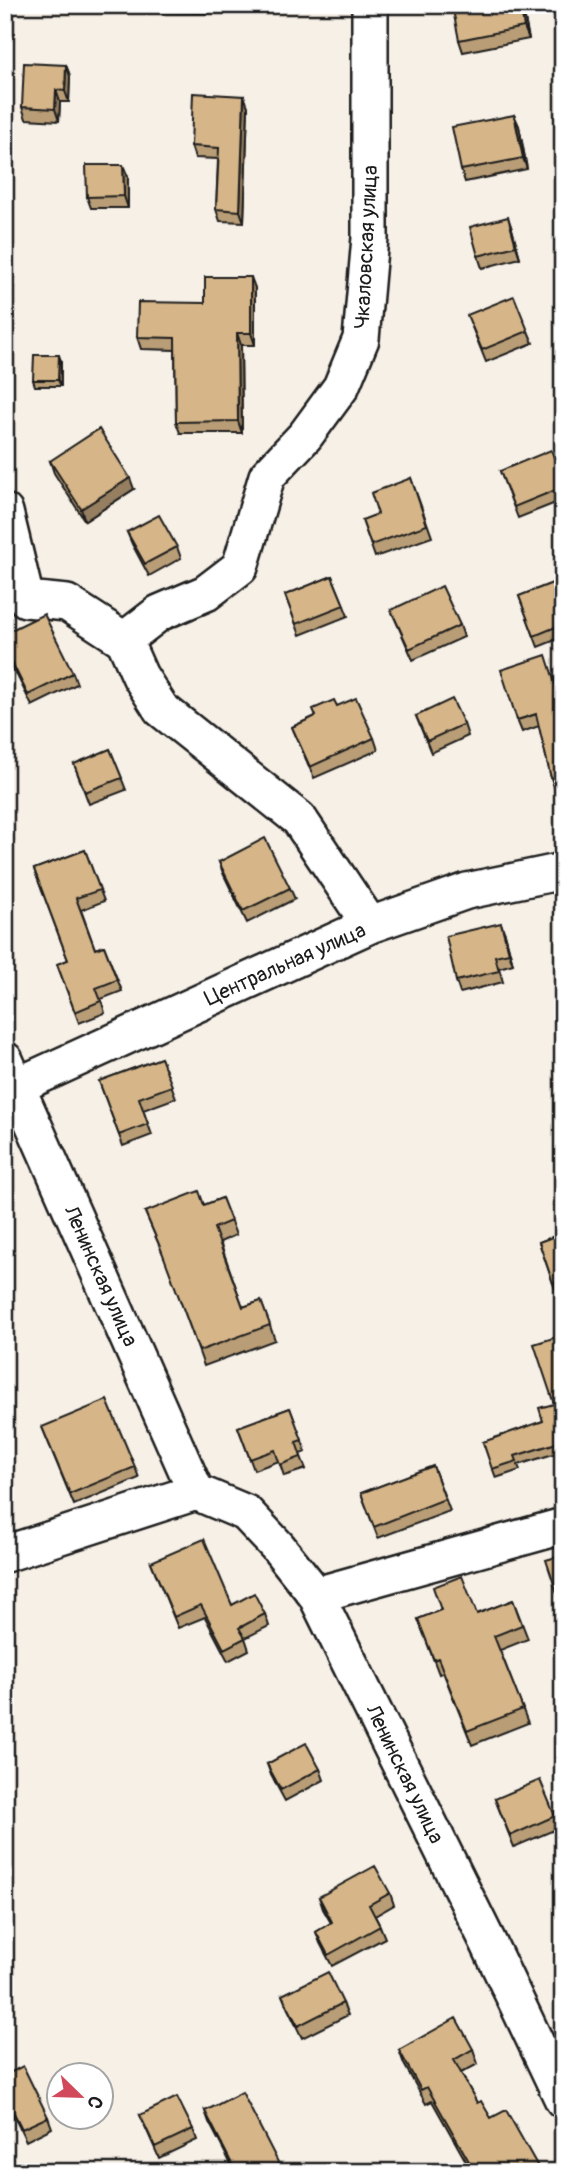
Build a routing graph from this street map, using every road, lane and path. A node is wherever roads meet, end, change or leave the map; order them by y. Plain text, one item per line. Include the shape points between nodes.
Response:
1 (370, 5) edge
2 (5, 512) edge
3 (16, 606) edge
4 (124, 640) junction
5 (563, 872) edge
6 (370, 925) junction
7 (11, 1073) edge
8 (196, 1492) junction
9 (563, 1526) edge
10 (5, 1554) edge
11 (316, 1595) junction
12 (563, 2100) edge

1 - 4 street, Чкаловская улица via 370,238 361,339 341,387 305,436 267,476 240,567 206,593 159,613
2 - 3 street
3 - 4 street via 67,603
4 - 6 street via 161,709 299,819
5 - 6 street, Центральная улица via 467,891
6 - 7 street, Центральная улица
7 - 8 street, Ленинская улица
8 - 10 street
8 - 11 street, Ленинская улица via 246,1513
9 - 11 street
11 - 12 street, Ленинская улица

